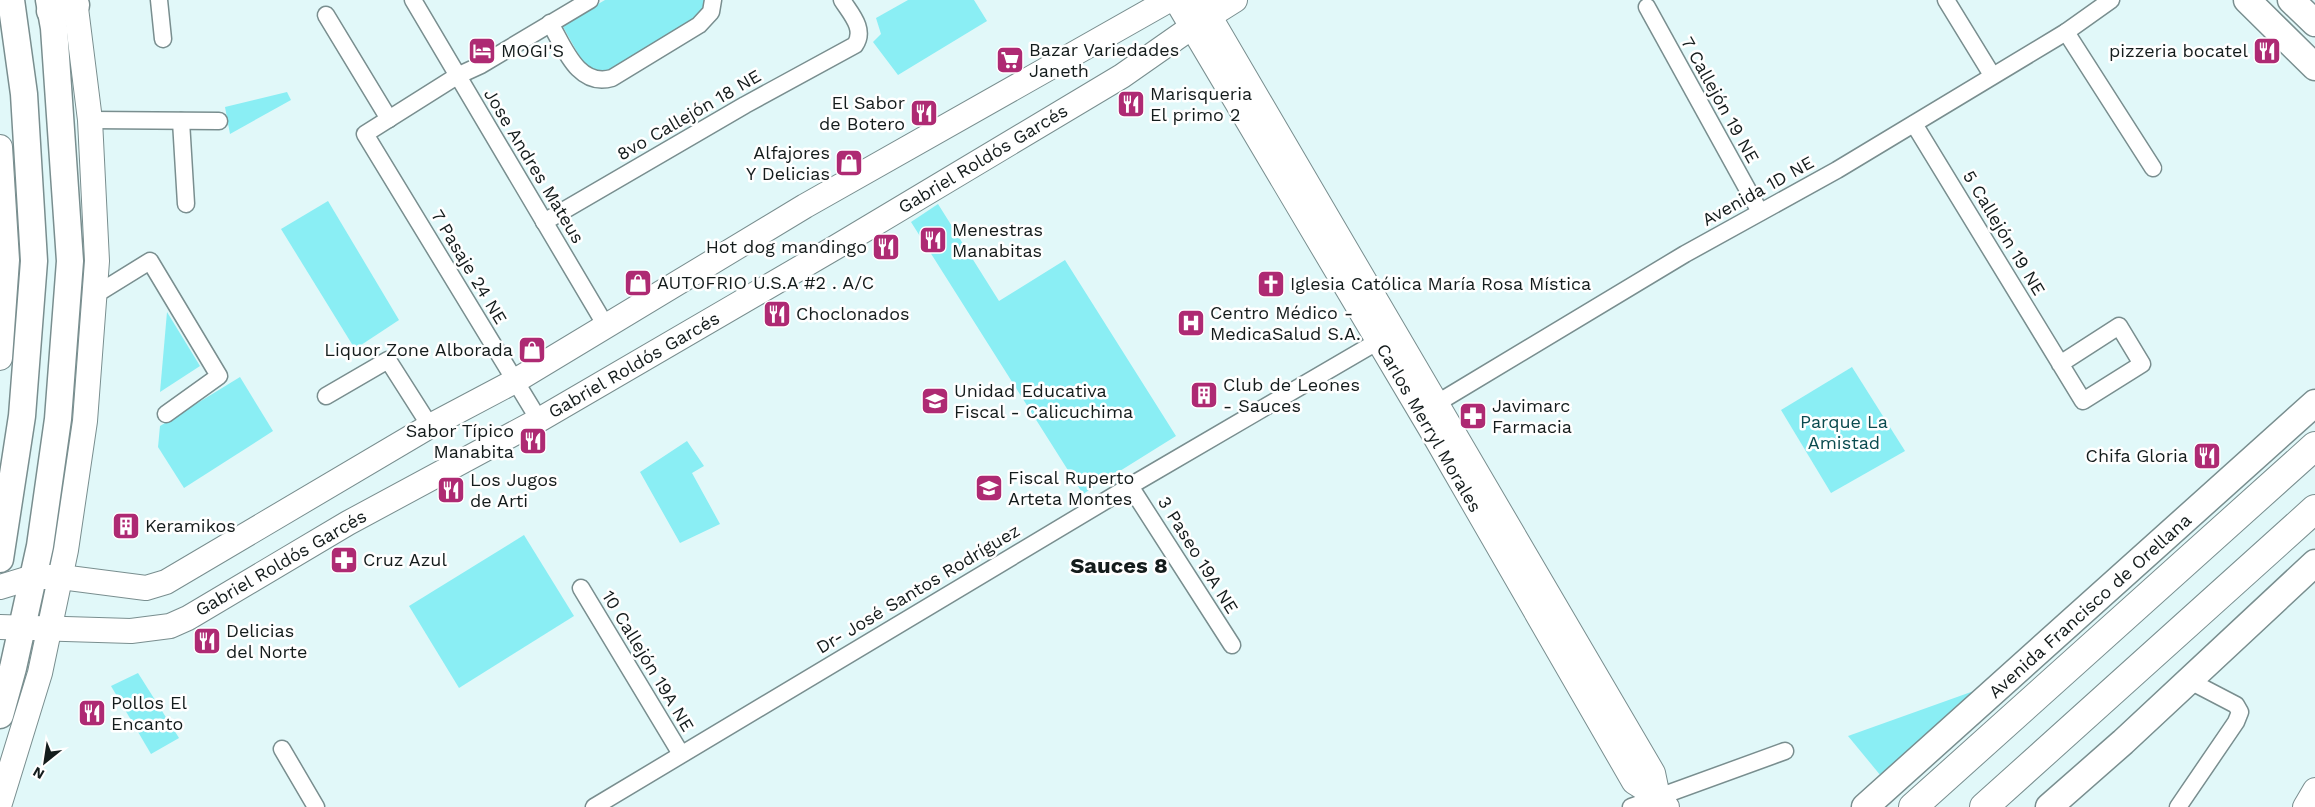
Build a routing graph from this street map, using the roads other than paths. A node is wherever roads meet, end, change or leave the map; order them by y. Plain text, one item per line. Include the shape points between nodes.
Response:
1 (11, 0) edge
2 (159, 0) edge
3 (413, 0) edge
4 (590, 0) edge
5 (713, 0) edge
6 (842, 0) edge
7 (1169, 0) edge
8 (1176, 0) edge
9 (1235, 0) edge
10 (1946, 0) edge
11 (2111, 0) edge
12 (2247, 0) edge
13 (2291, 0) edge
14 (1647, 7) dead end
15 (64, 11) edge
16 (1200, 14) edge
17 (326, 15) dead end
18 (550, 23) junction
19 (2315, 23) edge
20 (2066, 32) junction
21 (163, 39) dead end
22 (2315, 67) edge
23 (1992, 75) junction
24 (458, 76) junction
25 (389, 119) junction
26 (90, 120) junction
27 (219, 121) dead end
28 (181, 122) junction
29 (1914, 124) junction
30 (0, 147) edge
31 (2152, 168) dead end
32 (186, 204) dead end
33 (1760, 212) junction
34 (544, 222) junction
35 (95, 295) junction
36 (2, 305) edge
37 (30, 311) junction
38 (606, 326) junction
39 (1386, 337) junction
40 (0, 358) edge
41 (2060, 364) junction
42 (515, 381) junction
43 (326, 396) dead end
44 (2315, 403) edge
45 (1428, 409) junction
46 (166, 414) dead end
47 (539, 420) junction
48 (430, 426) junction
49 (2315, 446) edge
50 (1130, 486) junction
51 (2315, 509) edge
52 (0, 559) edge
53 (2315, 563) edge
54 (33, 577) junction
55 (60, 577) junction
56 (0, 587) edge
57 (581, 588) dead end
58 (11, 627) edge
59 (49, 628) junction
60 (1232, 645) dead end
61 (2188, 680) junction
62 (0, 715) edge
63 (282, 749) dead end
64 (1785, 751) dead end
65 (681, 754) junction
66 (2315, 790) edge
67 (2065, 797) edge
68 (1662, 802) edge
69 (0, 803) edge
70 (316, 807) edge
71 (594, 807) edge
72 (1631, 807) edge
73 (1865, 807) edge
74 (1913, 807) edge
75 (1984, 807) edge
76 (2049, 807) edge
77 (2178, 807) edge
78 (2305, 807) edge

1 - 37 main road via 25,104 34,261
2 - 21 street
3 - 24 street, Jose Andres Mateus
4 - 18 street
5 - 18 street via 711,12 699,25 604,81 594,80 578,70
6 - 34 street, 8vo Callejón 18 NE via 858,25 859,38 855,45
7 - 38 main road via 805,206
8 - 16 main road, Carlos Merryl Morales
9 - 16 main road, Gabriel Roldós Garcés
10 - 23 street
11 - 20 street, Avenida 1D NE
12 - 22 main road
13 - 19 main road
14 - 33 street, 7 Callejón 19 NE
15 - 26 main road
15 - 54 main road via 70,261 58,419
16 - 39 main road, Carlos Merryl Morales
16 - 47 main road, Gabriel Roldós Garcés via 1122,76
17 - 25 street
18 - 24 street
20 - 23 street, Avenida 1D NE
20 - 31 street
23 - 29 street, Avenida 1D NE
24 - 25 street
24 - 34 street, Jose Andres Mateus
25 - 42 street, 7 Pasaje 24 NE via 365,134
26 - 28 street
26 - 35 main road via 97,261
27 - 28 street
28 - 32 street
29 - 33 street, Avenida 1D NE
29 - 41 street, 5 Callejón 19 NE
30 - 36 main road via 7,260
33 - 45 street, Avenida 1D NE
34 - 38 street, Jose Andres Mateus
35 - 46 street via 150,261 219,376
35 - 55 main road via 85,421
36 - 37 street
36 - 40 main road
37 - 52 main road via 22,416
38 - 42 main road
39 - 45 main road, Carlos Merryl Morales
39 - 50 street, Dr- José Santos Rodríguez
41 - 41 street, 5 Callejón 19 NE via 2119,326 2142,364 2083,401
42 - 47 street, 7 Pasaje 24 NE
42 - 48 main road
43 - 48 street via 388,360
44 - 73 main road, Avenida Francisco de Orellana
45 - 68 main road, Carlos Merryl Morales via 1634,782
47 - 59 main road, Gabriel Roldós Garcés via 348,523 170,626 131,631
48 - 55 main road via 166,582 146,588
49 - 74 highway, Avenida Francisco de Orellana
50 - 60 street, 3 Paseo 19A NE
50 - 65 street, Dr- José Santos Rodríguez
51 - 75 highway
53 - 61 main road
54 - 55 main road
54 - 56 main road
54 - 58 main road
55 - 59 main road
57 - 65 street, 10 Callejón 19A NE
58 - 59 main road, Gabriel Roldós Garcés
58 - 62 main road
59 - 69 main road via 25,727
61 - 67 main road
61 - 77 street via 2236,706 2240,712
63 - 70 street
64 - 68 street
65 - 71 street, Dr- José Santos Rodríguez
66 - 78 main road
67 - 76 main road
68 - 72 street

